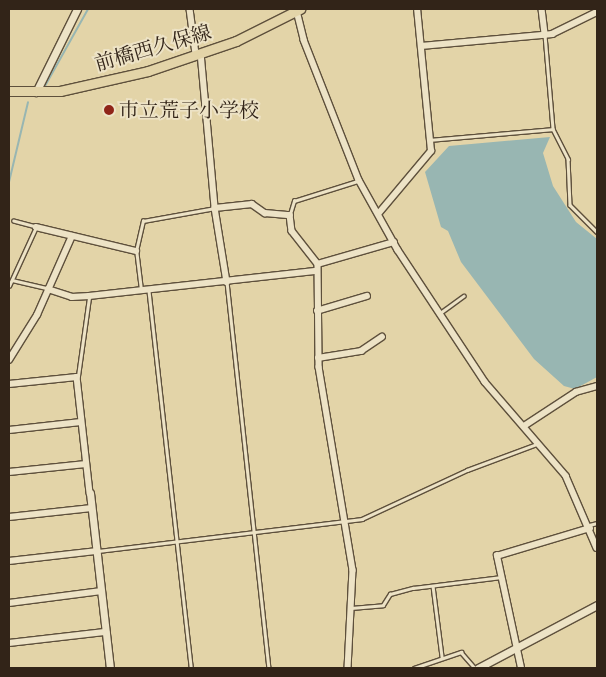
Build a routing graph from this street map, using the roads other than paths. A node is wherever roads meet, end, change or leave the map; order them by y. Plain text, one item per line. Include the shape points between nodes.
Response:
1 (77, 9) edge
2 (190, 9) edge
3 (418, 9) edge
4 (542, 9) edge
5 (299, 10) edge
6 (597, 12) edge
7 (545, 35) junction
8 (421, 46) junction
9 (199, 53) junction
10 (9, 91) edge
11 (36, 92) junction
12 (553, 129) junction
13 (430, 140) junction
14 (359, 180) junction
15 (215, 208) junction
16 (379, 213) junction
17 (290, 215) junction
18 (14, 221) dead end
19 (36, 227) junction
20 (597, 232) edge
21 (72, 236) junction
22 (394, 242) junction
23 (136, 251) junction
24 (318, 264) junction
25 (317, 271) junction
26 (12, 280) junction
27 (227, 282) junction
28 (9, 286) edge
29 (48, 289) junction
30 (141, 290) junction
31 (149, 290) junction
32 (89, 296) junction
33 (368, 296) dead end
34 (463, 296) dead end
35 (317, 312) junction
36 (439, 314) junction
37 (382, 337) dead end
38 (318, 358) junction
39 (9, 360) edge
40 (77, 377) junction
41 (9, 384) edge
42 (597, 386) edge
43 (81, 422) junction
44 (524, 426) junction
45 (9, 430) edge
46 (538, 444) junction
47 (86, 464) junction
48 (9, 472) edge
49 (90, 493) joint
50 (92, 508) junction
51 (9, 517) edge
52 (344, 522) junction
53 (597, 522) edge
54 (590, 527) junction
55 (254, 531) junction
56 (178, 542) junction
57 (597, 548) edge
58 (97, 551) junction
59 (9, 561) edge
60 (501, 577) junction
61 (433, 586) junction
62 (102, 592) junction
63 (9, 603) edge
64 (597, 605) edge
65 (349, 608) junction
66 (106, 632) junction
67 (9, 643) edge
68 (514, 649) junction
69 (442, 656) junction
70 (110, 668) edge
71 (191, 668) edge
72 (269, 668) edge
73 (348, 668) edge
74 (414, 668) edge
75 (474, 668) edge
76 (478, 668) edge
77 (521, 668) edge

1 - 11 street
2 - 9 street
3 - 8 street
4 - 7 street
5 - 9 main road, 前橋西久保線 via 236,42
5 - 14 street via 304,40
6 - 7 street
7 - 8 street
7 - 12 lane
8 - 13 street
9 - 11 main road, 前橋西久保線 via 148,71
9 - 15 street
10 - 11 main road, 前橋西久保線
12 - 13 lane
12 - 20 lane via 568,159 570,205
13 - 16 street via 431,151
14 - 16 street
14 - 17 lane via 294,202
15 - 17 street via 252,204 265,213
15 - 23 lane via 145,220
15 - 27 street
16 - 22 street
17 - 24 street via 292,230
18 - 19 lane
19 - 21 street
19 - 26 lane
21 - 23 street
21 - 29 street
22 - 24 street
22 - 36 street
23 - 30 lane
24 - 25 street
25 - 27 street
25 - 35 street
26 - 28 lane
26 - 29 lane
27 - 31 street
27 - 55 lane
29 - 32 street via 72,297
29 - 39 street
30 - 31 street
30 - 32 street
31 - 56 lane
32 - 40 lane
33 - 35 street
34 - 36 lane
35 - 38 street
36 - 44 street via 484,382
37 - 38 street via 361,351
38 - 52 street
40 - 41 street
40 - 43 street
42 - 44 street via 576,392
43 - 45 street
43 - 47 street
44 - 46 street
46 - 52 lane via 485,467 467,470 378,514
46 - 54 street via 566,476
47 - 48 street
47 - 49 street
49 - 50 street
50 - 51 street
50 - 58 street
52 - 55 lane
52 - 65 street via 353,570
53 - 54 lane
54 - 57 street
54 - 60 street via 497,556
55 - 56 lane
55 - 72 lane
56 - 58 lane
56 - 71 lane
58 - 59 street
58 - 62 street
60 - 61 lane
60 - 68 street
61 - 65 lane via 390,594 383,605
61 - 69 lane
62 - 63 street
62 - 66 street
64 - 68 street
65 - 73 street
66 - 67 street
66 - 70 street
68 - 76 street
68 - 77 street
69 - 74 lane
69 - 75 lane via 463,652

